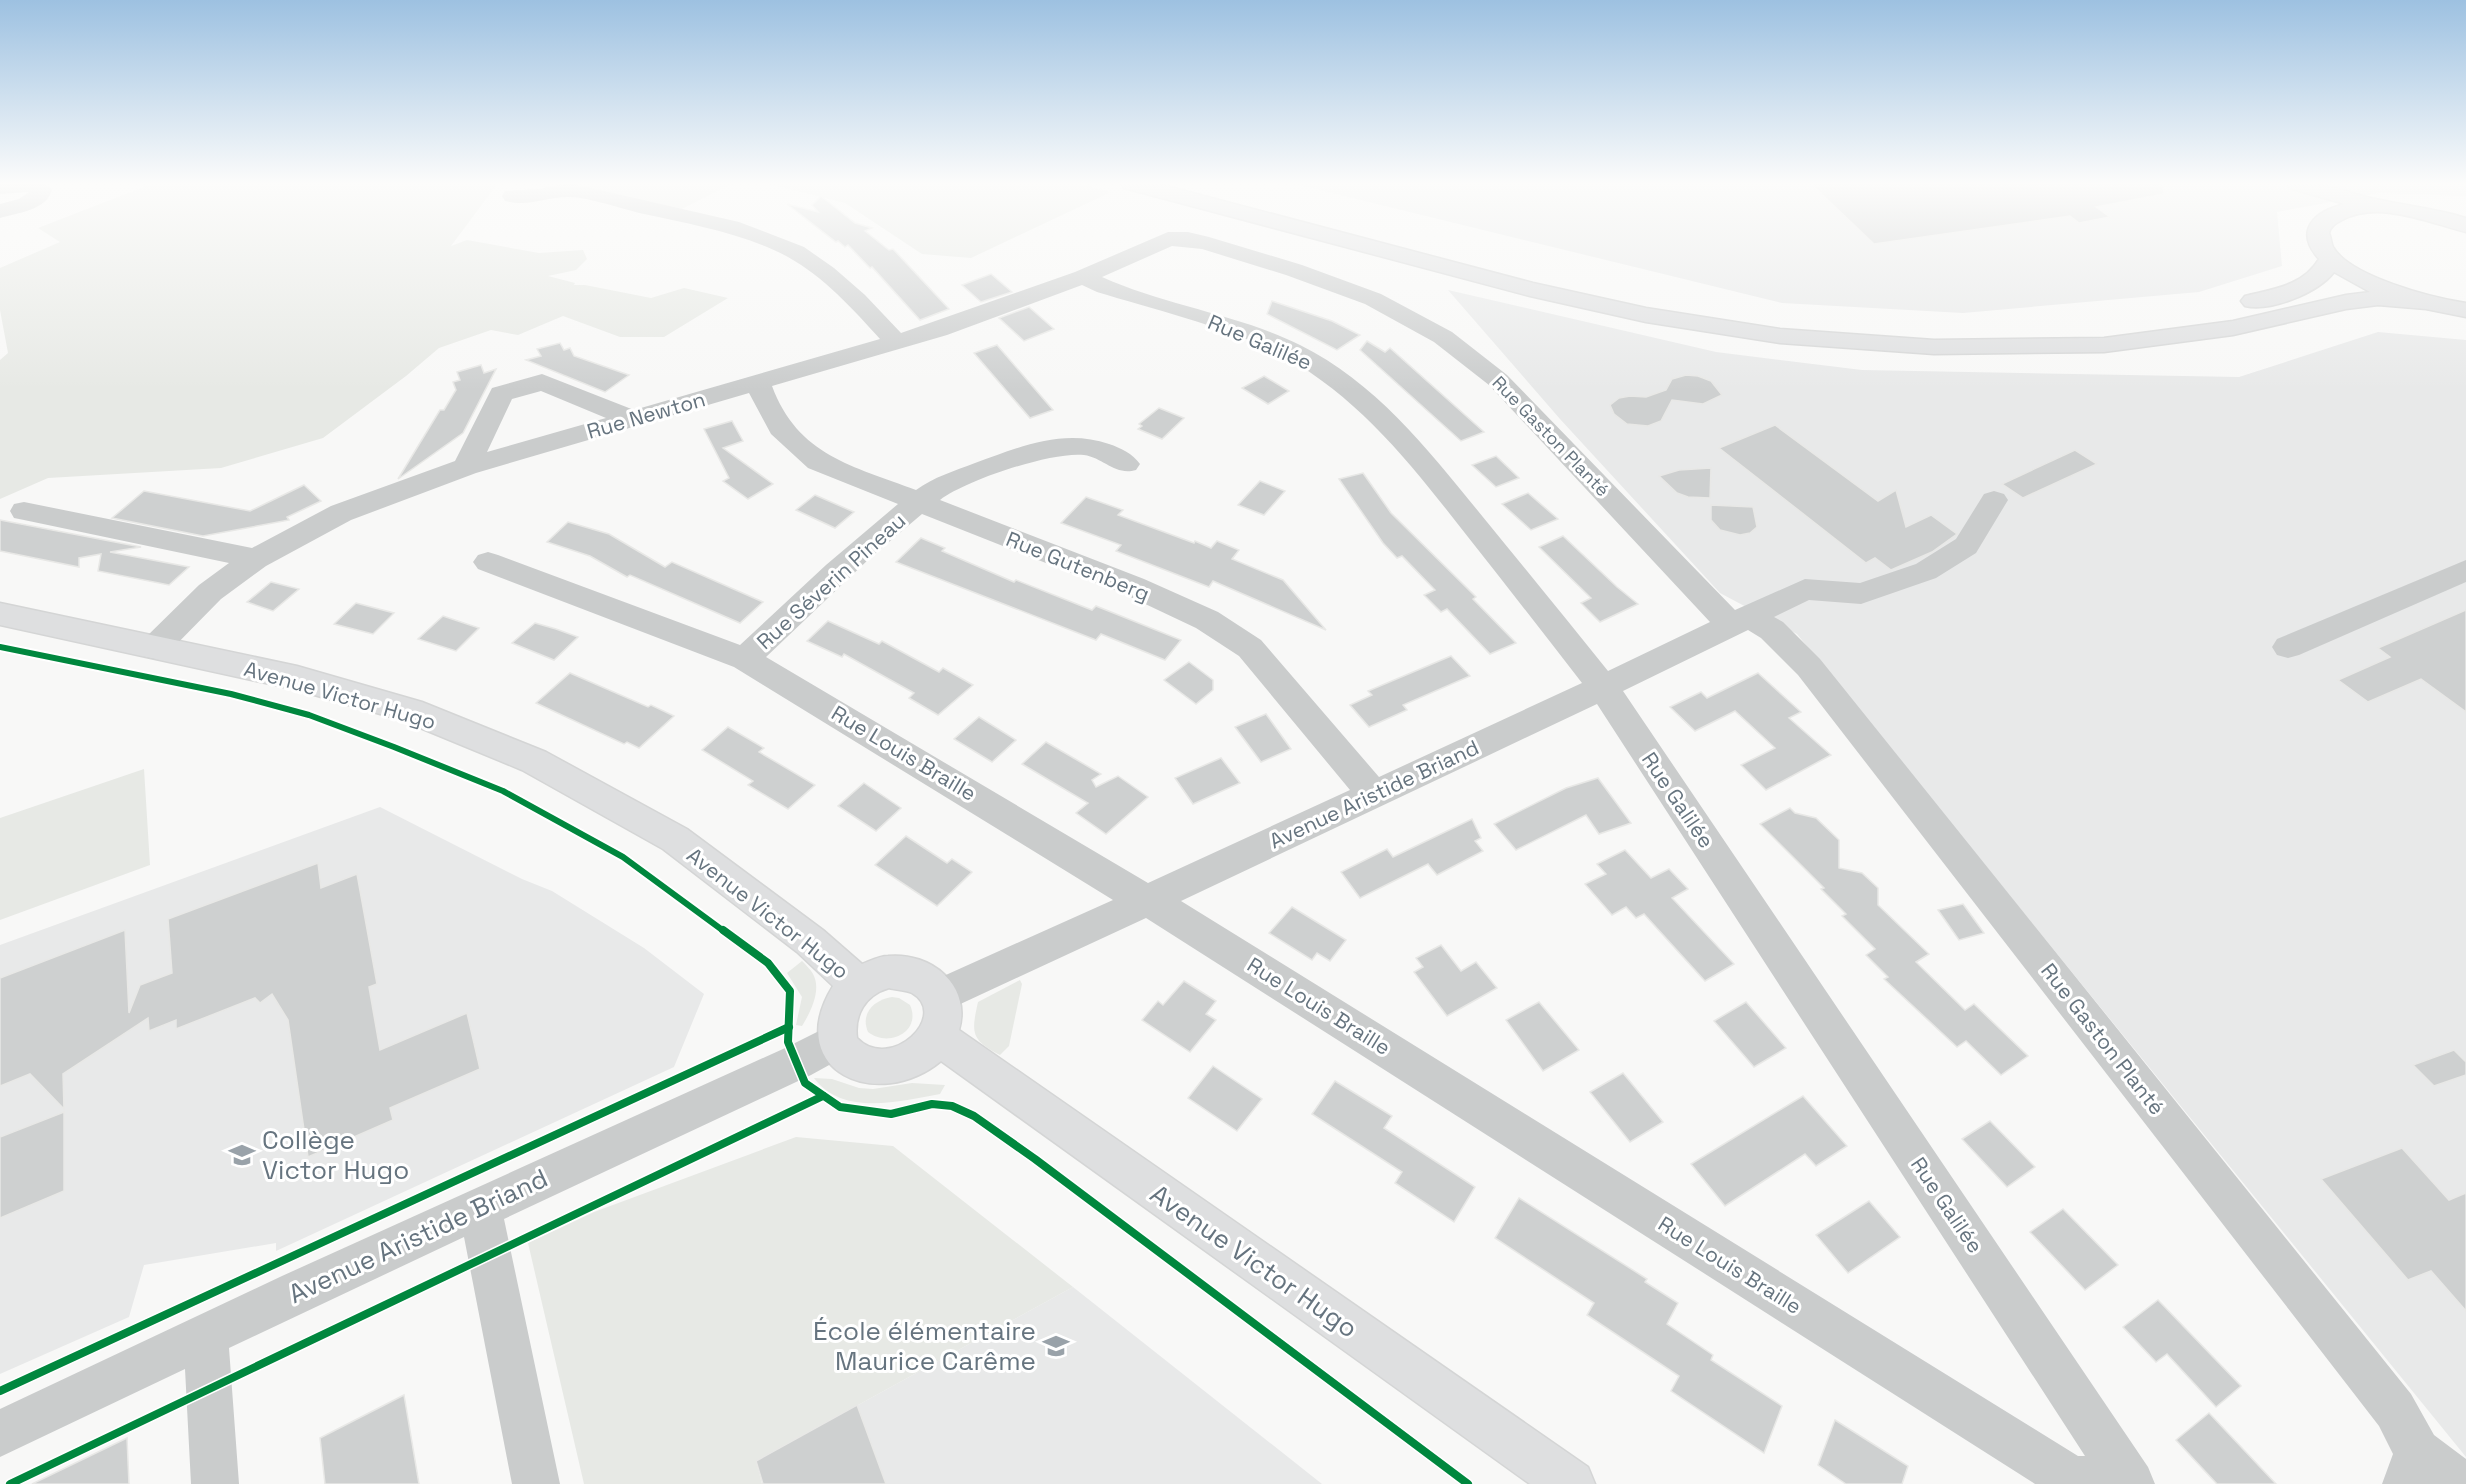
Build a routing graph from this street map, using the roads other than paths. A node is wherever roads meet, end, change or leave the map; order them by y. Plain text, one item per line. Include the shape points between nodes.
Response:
1 (796, 252) edge
2 (1136, 252) edge
3 (1233, 252) edge
4 (1392, 252) edge
5 (1458, 252) edge
6 (2327, 252) edge
7 (2331, 258) junction
8 (1083, 276) junction
9 (2423, 303) junction
10 (2466, 310) edge
11 (897, 343) junction
12 (758, 383) junction
13 (633, 419) junction
14 (1126, 464) dead end
15 (466, 467) junction
16 (1995, 500) dead end
17 (918, 503) junction
18 (24, 511) dead end
19 (256, 560) junction
20 (488, 562) dead end
21 (2466, 570) edge
22 (0, 614) edge
23 (1740, 620) junction
24 (2288, 647) dead end
25 (154, 648) junction
26 (745, 659) junction
27 (1603, 687) junction
28 (1373, 794) junction
29 (1145, 900) junction
30 (858, 985) junction
31 (941, 994) junction
32 (938, 1037) junction
33 (837, 1040) junction
34 (480, 1208) junction
35 (206, 1336) junction
36 (0, 1433) edge
37 (2411, 1468) edge
38 (215, 1484) edge
39 (536, 1484) edge
40 (1571, 1484) edge
41 (2129, 1484) edge
42 (2459, 1484) edge

1 - 11 street via 857,300
2 - 8 street, Rue Newton
3 - 23 street, Rue Gaston Planté via 1372,299 1443,337 1498,380
4 - 9 main road via 1646,315 1780,336 1934,347 2104,345 2233,328 2346,302 2378,298
5 - 7 main road via 1646,297 1774,317 1917,328 2082,326 2209,312 2309,285 2323,274
6 - 7 main road
7 - 9 main road via 2386,291
8 - 11 street, Rue Newton
8 - 27 street, Rue Galilée via 1105,287 1232,326 1281,346 1327,371 1357,394 1415,451
9 - 10 main road
11 - 12 street, Rue Newton
12 - 13 street, Rue Newton
12 - 17 street, Rue Gutenberg via 772,419 818,462
13 - 15 street, Rue Newton
13 - 15 street via 542,382 501,394
14 - 17 street, Rue Séverin Pineau via 1099,448 1046,448 943,486
15 - 19 street, Rue Newton via 340,513
16 - 23 street, Avenue Aristide Briand via 1966,546 1926,571 1861,594 1805,589
17 - 26 street, Rue Séverin Pineau
17 - 28 street, Rue Gutenberg via 1133,586 1207,620 1250,648
18 - 19 street
19 - 25 street, Rue Newton via 210,592
20 - 26 street, Rue Louis Braille
21 - 24 street
22 - 25 main road, Avenue Victor Hugo
23 - 27 street, Avenue Aristide Briand
23 - 37 street, Rue Gaston Planté via 1772,630 1809,667 2396,1410
25 - 30 main road, Avenue Victor Hugo via 297,678 411,711 534,761 675,839 810,941
26 - 29 street, Rue Louis Braille
27 - 28 street, Avenue Aristide Briand
27 - 41 street, Rue Galilée
28 - 29 street, Avenue Aristide Briand
29 - 31 street, Avenue Aristide Briand
29 - 41 street, Rue Louis Braille via 2071,1479
30 - 31 main road via 873,976 905,972 932,983
30 - 33 main road via 841,1005
31 - 32 main road via 944,1023
32 - 33 main road via 926,1051 893,1068 858,1063 845,1054
32 - 40 main road, Avenue Victor Hugo
33 - 34 street, Avenue Aristide Briand
34 - 35 street, Avenue Aristide Briand
34 - 39 street
35 - 36 street, Avenue Aristide Briand
35 - 38 street
37 - 42 street

